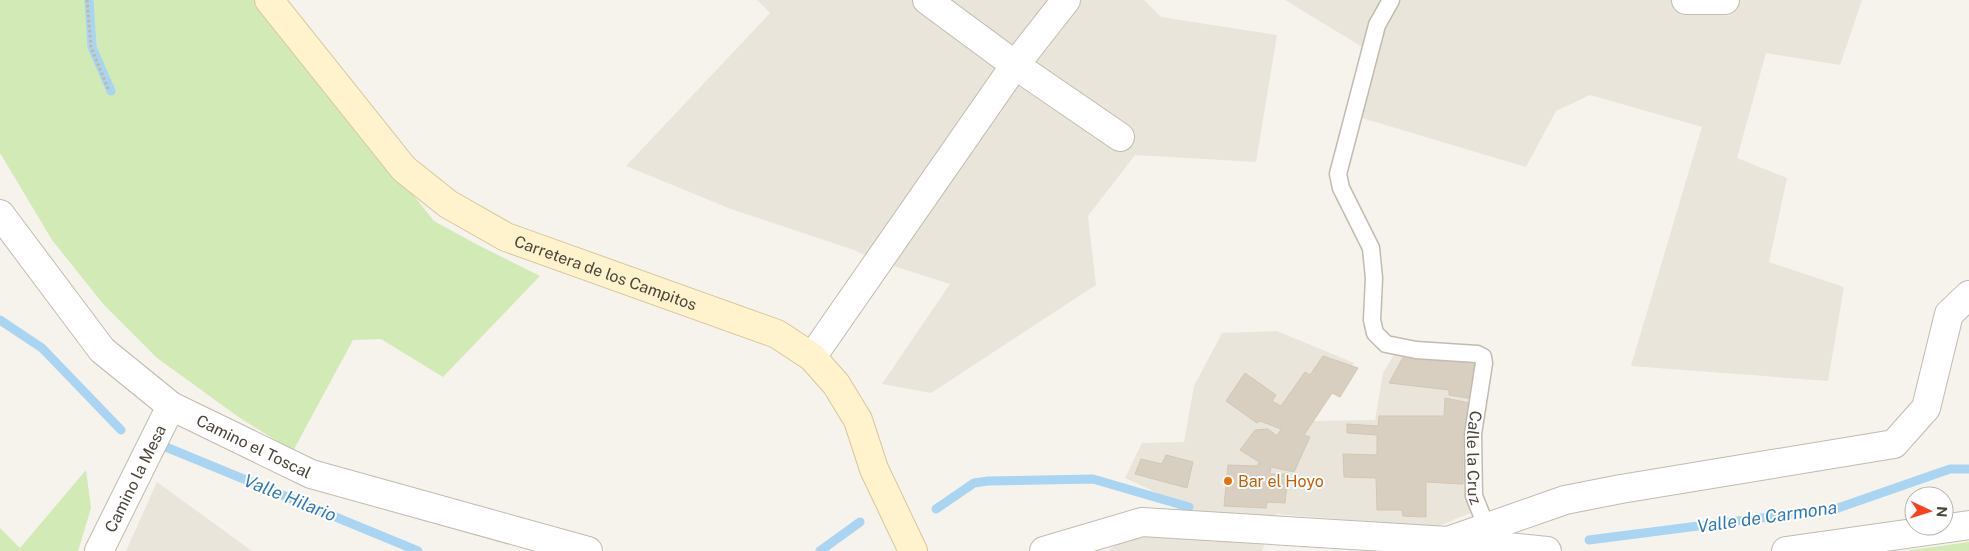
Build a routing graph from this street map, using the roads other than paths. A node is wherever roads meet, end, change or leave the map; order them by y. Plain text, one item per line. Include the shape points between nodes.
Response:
1 (269, 0) edge
2 (927, 0) edge
3 (1066, 0) edge
4 (1391, 0) edge
5 (1686, 0) edge
6 (1725, 0) edge
7 (1015, 65) junction
8 (1120, 136) dead end
9 (0, 214) edge
10 (1969, 295) edge
11 (812, 357) junction
12 (171, 406) junction
13 (1969, 525) edge
14 (1487, 528) junction
15 (1448, 541) junction
16 (99, 551) edge
17 (588, 551) edge
18 (913, 551) edge
19 (1044, 551) edge
20 (1546, 551) edge
21 (1786, 551) edge

1 - 11 main road, Carretera de los Campitos via 404,169 448,204 506,237 778,334
2 - 7 street
3 - 7 street
4 - 14 lane, Calle la Cruz via 1377,25 1338,174 1341,188 1371,248 1374,333 1386,344 1483,357 1473,434 1474,496
5 - 6 street
7 - 8 street
7 - 11 street
9 - 12 street, Camino el Toscal via 102,350
10 - 14 street via 1948,314 1926,408 1894,444 1564,500
11 - 18 main road, Carretera de los Campitos via 836,384 858,420 874,469
12 - 16 street, Camino la Mesa
12 - 17 street, Camino el Toscal via 312,474
13 - 21 street
14 - 15 street
15 - 19 street via 1142,522
15 - 20 street

